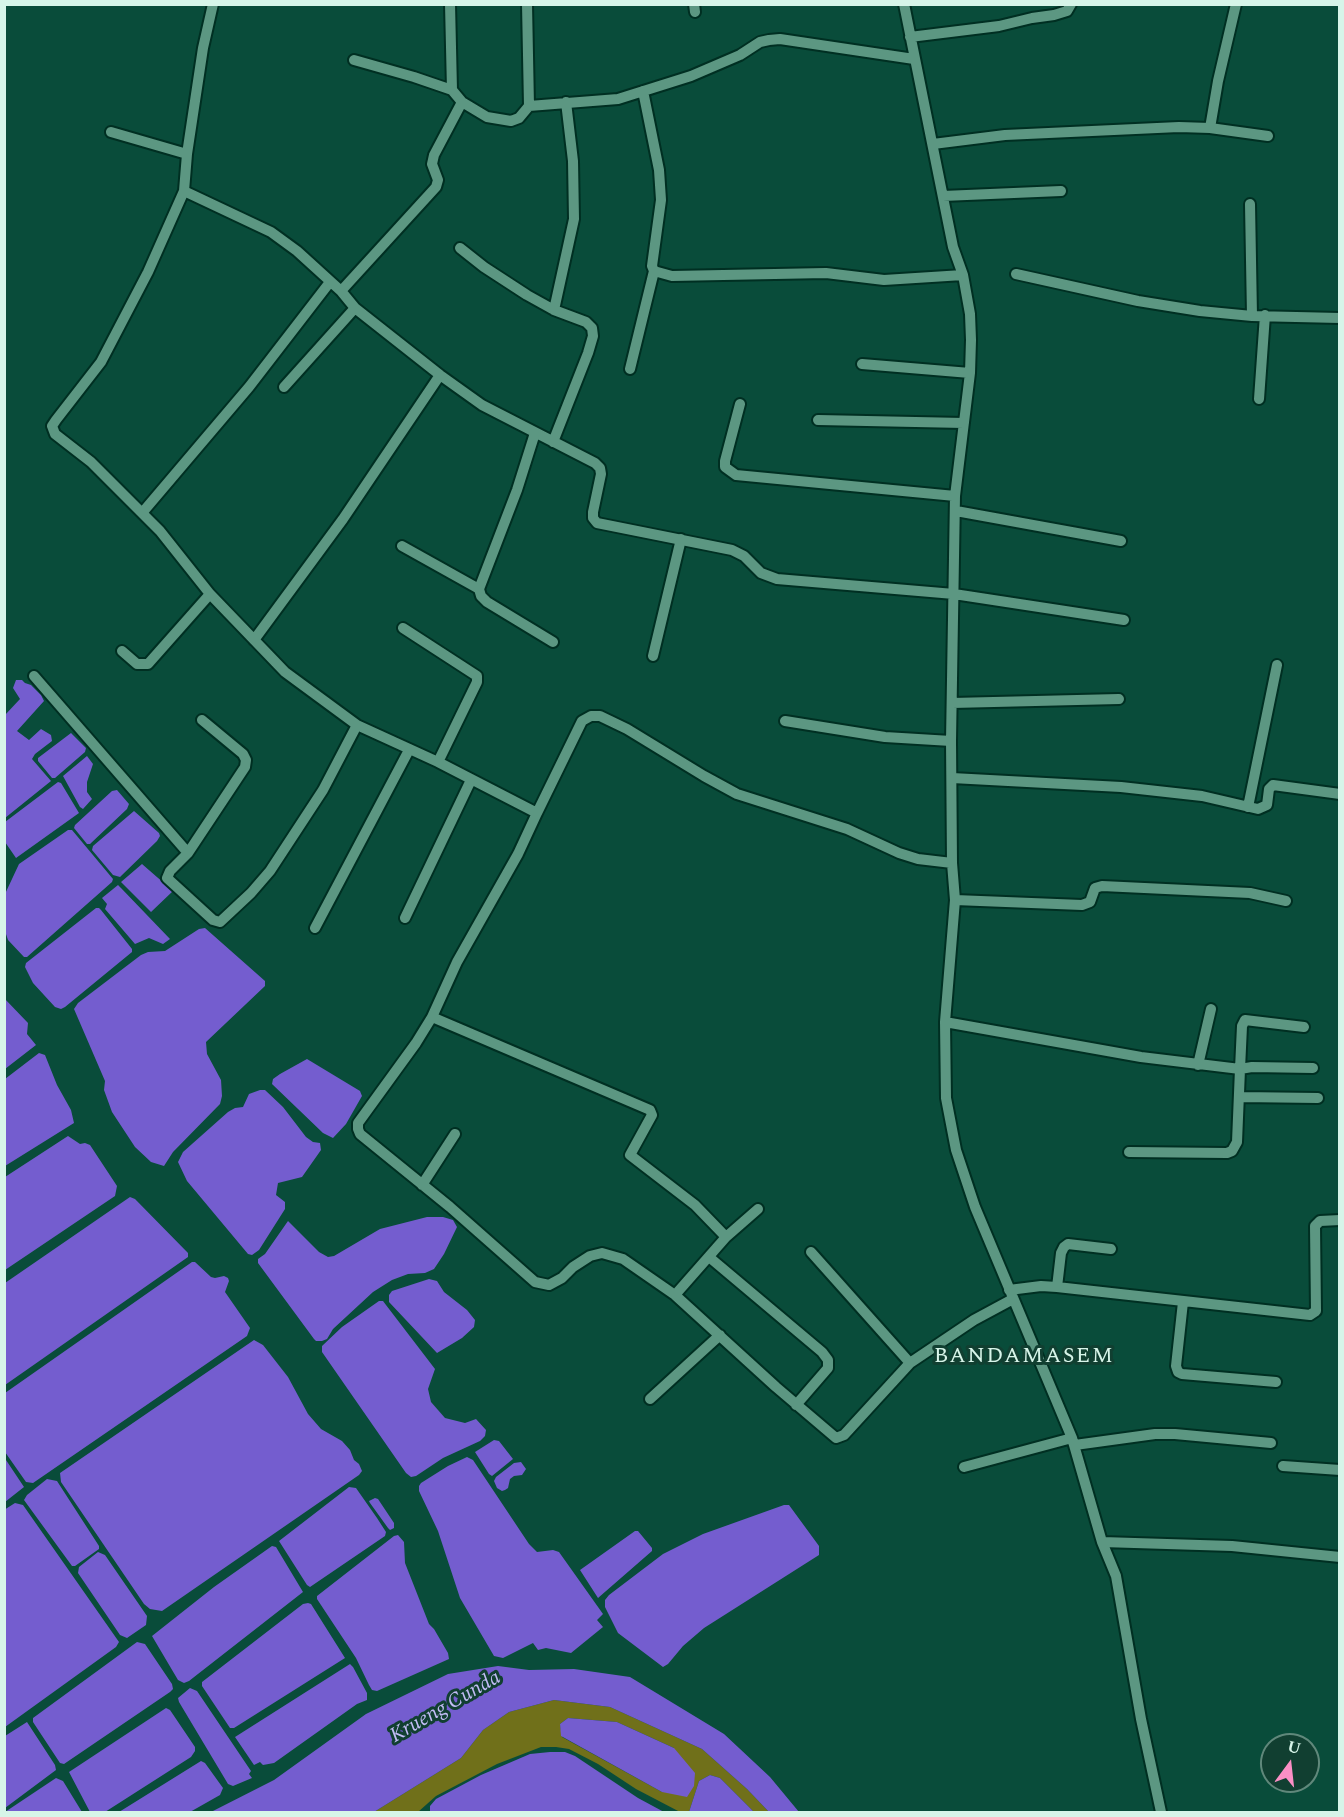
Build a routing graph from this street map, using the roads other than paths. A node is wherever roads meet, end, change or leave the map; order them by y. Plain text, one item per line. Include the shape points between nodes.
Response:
1 (213, 4) edge
2 (450, 4) edge
3 (904, 4) edge
4 (1071, 4) edge
5 (1236, 4) edge
6 (528, 5) edge
7 (910, 37) junction
8 (914, 59) junction
9 (354, 60) dead end
10 (452, 90) junction
11 (643, 91) junction
12 (462, 102) junction
13 (566, 102) junction
14 (529, 106) junction
15 (1210, 128) junction
16 (111, 132) dead end
17 (1268, 136) dead end
18 (933, 144) junction
19 (187, 154) junction
20 (184, 191) junction
21 (1061, 191) dead end
22 (943, 196) junction
23 (1250, 204) dead end
24 (460, 248) dead end
25 (654, 271) junction
26 (1016, 274) dead end
27 (963, 275) junction
28 (330, 282) junction
29 (341, 291) junction
30 (355, 308) junction
31 (554, 310) junction
32 (1265, 315) junction
33 (1252, 316) junction
34 (1340, 318) edge
35 (862, 364) dead end
36 (630, 369) dead end
37 (970, 373) junction
38 (440, 375) junction
39 (284, 387) dead end
40 (1259, 399) dead end
41 (740, 404) dead end
42 (818, 420) dead end
43 (964, 423) junction
44 (535, 433) junction
45 (553, 442) junction
46 (955, 496) junction
47 (956, 511) junction
48 (142, 513) junction
49 (681, 539) junction
50 (1121, 540) dead end
51 (402, 546) dead end
52 (479, 589) junction
53 (210, 594) junction
54 (954, 594) junction
55 (1124, 620) dead end
56 (403, 628) dead end
57 (254, 640) junction
58 (553, 642) dead end
59 (122, 651) dead end
60 (653, 656) dead end
61 (1277, 665) dead end
62 (34, 676) dead end
63 (1119, 699) dead end
64 (952, 703) junction
65 (201, 720) dead end
66 (785, 721) dead end
67 (357, 725) junction
68 (951, 741) junction
69 (409, 750) junction
70 (438, 762) junction
71 (952, 778) junction
72 (471, 780) junction
73 (1340, 794) edge
74 (1248, 807) junction
75 (537, 813) junction
76 (188, 853) junction
77 (952, 863) junction
78 (955, 900) junction
79 (1286, 901) dead end
80 (405, 918) dead end
81 (315, 928) dead end
82 (1210, 1009) dead end
83 (432, 1017) junction
84 (945, 1022) junction
85 (1304, 1027) dead end
86 (1198, 1065) junction
87 (1313, 1068) dead end
88 (1240, 1069) junction
89 (1240, 1096) junction
90 (1318, 1098) dead end
91 (455, 1134) dead end
92 (1129, 1152) dead end
93 (422, 1185) junction
94 (758, 1209) dead end
95 (1340, 1220) edge
96 (726, 1237) junction
97 (1111, 1249) dead end
98 (811, 1252) dead end
99 (709, 1257) junction
100 (1057, 1287) junction
101 (675, 1295) junction
102 (1011, 1295) junction
103 (1183, 1302) junction
104 (720, 1335) junction
105 (910, 1363) junction
106 (1276, 1382) dead end
107 (650, 1399) dead end
108 (796, 1405) junction
109 (1074, 1442) junction
110 (1271, 1443) dead end
111 (1283, 1466) dead end
112 (964, 1467) dead end
113 (1340, 1470) edge
114 (1102, 1542) junction
115 (1340, 1557) edge
116 (1161, 1812) edge

1 - 19 street
2 - 10 street
3 - 7 street
4 - 7 street via 1067,11 1054,15
5 - 15 street
6 - 14 street
7 - 8 street
8 - 11 street via 769,40 690,76
8 - 18 street
9 - 10 street
10 - 12 street
11 - 13 street via 618,99
11 - 25 street via 658,161 661,200
12 - 14 street via 487,117 511,121
12 - 29 street via 434,155 436,187
13 - 14 street
13 - 31 street via 574,219
15 - 17 street
15 - 18 street via 1005,135
16 - 19 street
18 - 22 street
19 - 20 street
20 - 28 street via 271,232
20 - 48 street via 101,362 52,426 55,434 91,462
21 - 22 street
22 - 27 street via 953,248
23 - 33 street
24 - 31 street
25 - 27 street via 672,276 826,273 884,280
25 - 36 street
26 - 33 street via 1138,301
27 - 37 street via 970,314
28 - 29 street
28 - 48 street via 249,387
29 - 30 street
30 - 38 street
30 - 39 street
31 - 45 street via 586,321 593,336
32 - 33 street
32 - 34 street
32 - 40 street
35 - 37 street
37 - 43 street
38 - 44 street via 483,405
38 - 57 street via 343,519
41 - 46 street via 725,461 725,467 736,475
42 - 43 street
43 - 46 street
44 - 45 street
44 - 52 street
45 - 49 street via 600,468 593,518 597,523
46 - 47 street
47 - 50 street
47 - 54 street
48 - 53 street
49 - 54 street via 732,550 761,573 777,579
49 - 60 street
51 - 52 street
52 - 58 street via 487,602
53 - 57 street
53 - 59 street via 148,664 137,664
54 - 55 street
54 - 64 street
56 - 70 street via 477,676
57 - 67 street via 285,672
61 - 74 street
62 - 76 street
63 - 64 street
64 - 68 street
65 - 76 street via 246,760 242,773
66 - 68 street via 885,737
67 - 69 street
67 - 76 street via 323,790 270,871 220,922 167,878
68 - 71 street
69 - 70 street
69 - 81 street
70 - 72 street
71 - 74 street via 1121,787 1202,796
71 - 77 street
72 - 75 street
72 - 80 street
73 - 74 street via 1275,785 1269,789 1267,805 1258,809
75 - 77 street via 582,721 600,716 737,794 848,829 899,853
75 - 83 street
77 - 78 street
78 - 79 street via 1082,905 1090,902 1095,888 1102,886 1250,893
78 - 84 street
82 - 86 street
83 - 93 street via 358,1123 360,1134
83 - 96 street via 650,1110 652,1115 630,1155 695,1205
84 - 86 street
84 - 102 street via 944,1076 949,1120 975,1207
85 - 88 street via 1245,1020
86 - 88 street
87 - 88 street
88 - 89 street
89 - 90 street
89 - 92 street via 1237,1142 1232,1151
91 - 93 street
93 - 101 street via 535,1282 549,1285 590,1256 602,1253 623,1259
94 - 96 street
95 - 103 street via 1320,1221 1315,1226 1316,1311 1312,1314
96 - 99 street
97 - 100 street via 1068,1244 1061,1253
98 - 105 street
99 - 101 street
99 - 108 street via 828,1360 828,1368
100 - 102 street via 1041,1286
100 - 103 street
101 - 104 street
102 - 105 street
102 - 109 street
103 - 106 street via 1178,1372
104 - 107 street
104 - 108 street
105 - 108 street via 842,1437 834,1437
109 - 110 street via 1175,1434
109 - 112 street
109 - 114 street
111 - 113 street
114 - 115 street via 1232,1546
114 - 116 street via 1116,1576

